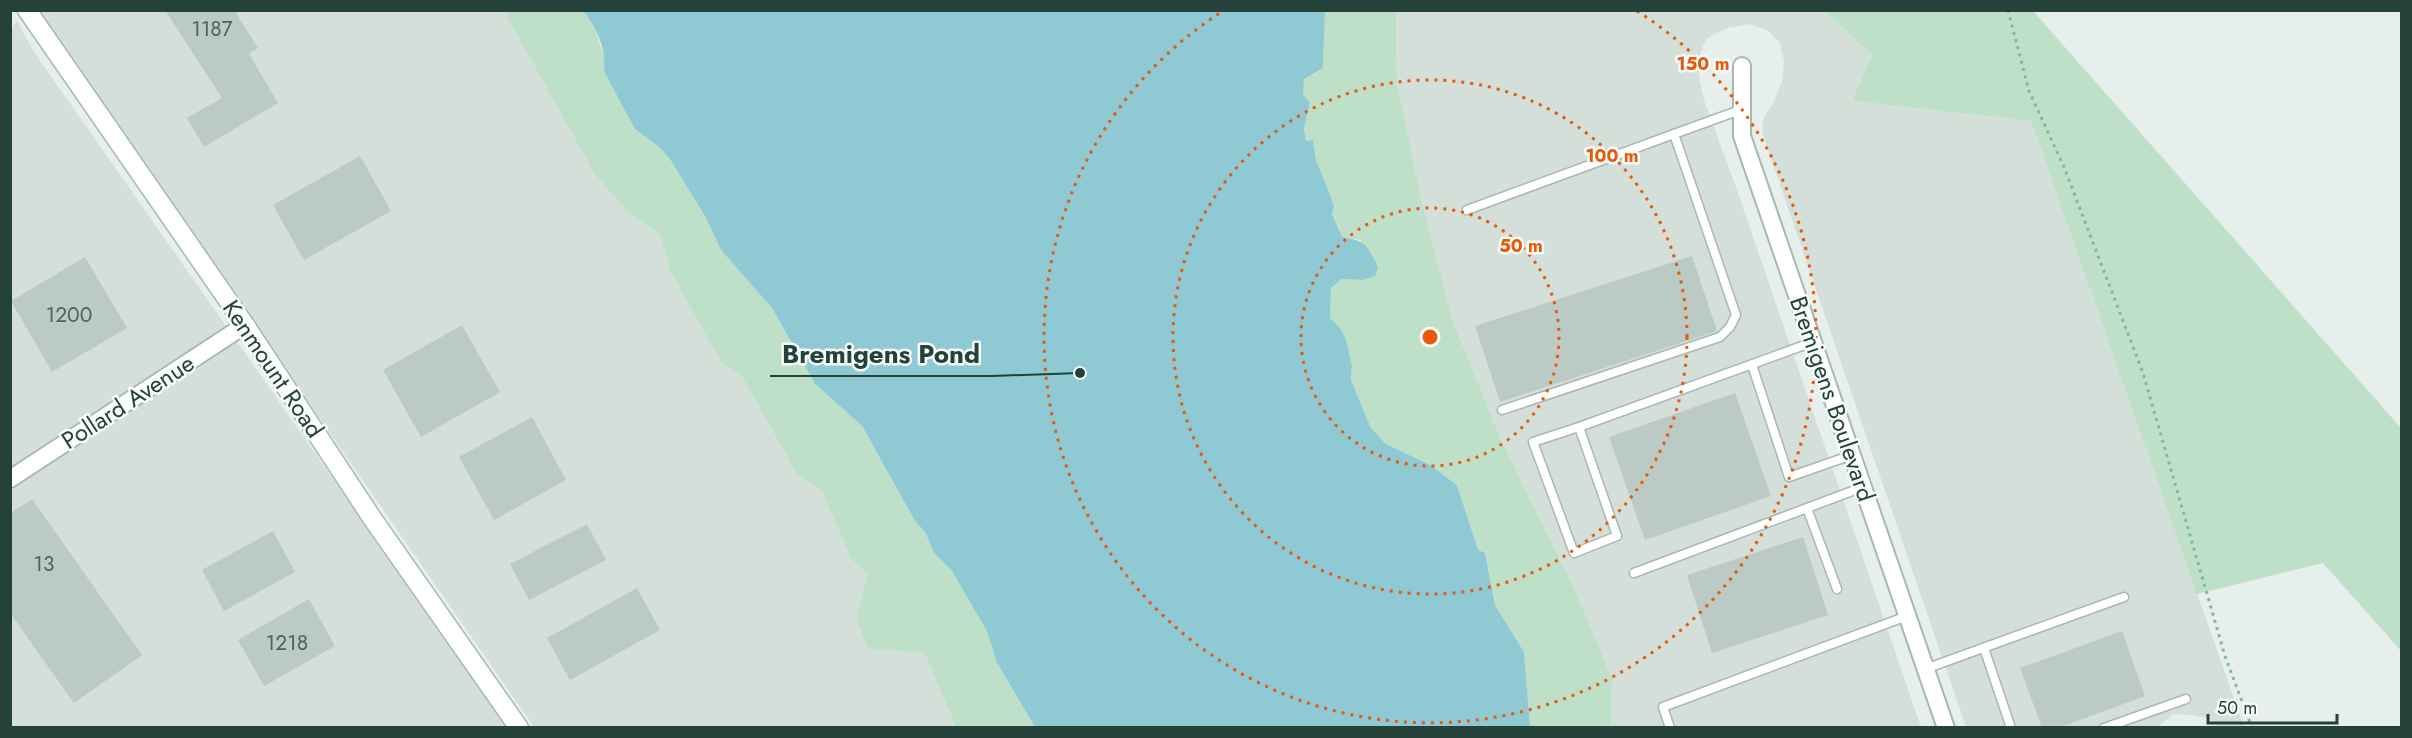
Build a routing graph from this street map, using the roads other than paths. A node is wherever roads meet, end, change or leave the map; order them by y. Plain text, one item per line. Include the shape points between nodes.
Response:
1 (27, 10) edge
2 (1742, 66) dead end
3 (1740, 110) junction
4 (1674, 134) junction
5 (1467, 210) dead end
6 (245, 326) junction
7 (1813, 342) junction
8 (1752, 365) junction
9 (1502, 410) dead end
10 (1579, 427) junction
11 (1852, 455) junction
12 (10, 478) edge
13 (1863, 487) junction
14 (1807, 508) junction
15 (1634, 573) dead end
16 (1837, 589) dead end
17 (2124, 597) dead end
18 (1907, 616) junction
19 (1984, 648) junction
20 (1926, 669) junction
21 (2186, 699) dead end
22 (519, 728) edge
23 (1670, 728) edge
24 (1946, 728) edge
25 (2010, 728) edge
26 (2104, 728) edge

1 - 6 main road, Kenmount Road
2 - 3 street, Bremigens Boulevard
3 - 4 lane
3 - 7 street, Bremigens Boulevard via 1742,136
4 - 5 lane
4 - 9 lane via 1736,315 1730,327 1720,338
6 - 12 street, Pollard Avenue
6 - 22 main road, Kenmount Road via 372,518
7 - 8 lane
7 - 11 street, Bremigens Boulevard
8 - 10 lane
8 - 11 lane via 1789,477
10 - 10 lane via 1617,536 1574,553 1533,442
11 - 13 street, Bremigens Boulevard
13 - 14 lane
13 - 18 street, Bremigens Boulevard
14 - 15 lane
14 - 16 lane
17 - 19 lane
18 - 20 street, Bremigens Boulevard
18 - 23 lane via 1663,707
19 - 20 lane
19 - 25 lane
20 - 24 street, Bremigens Boulevard
21 - 26 lane

